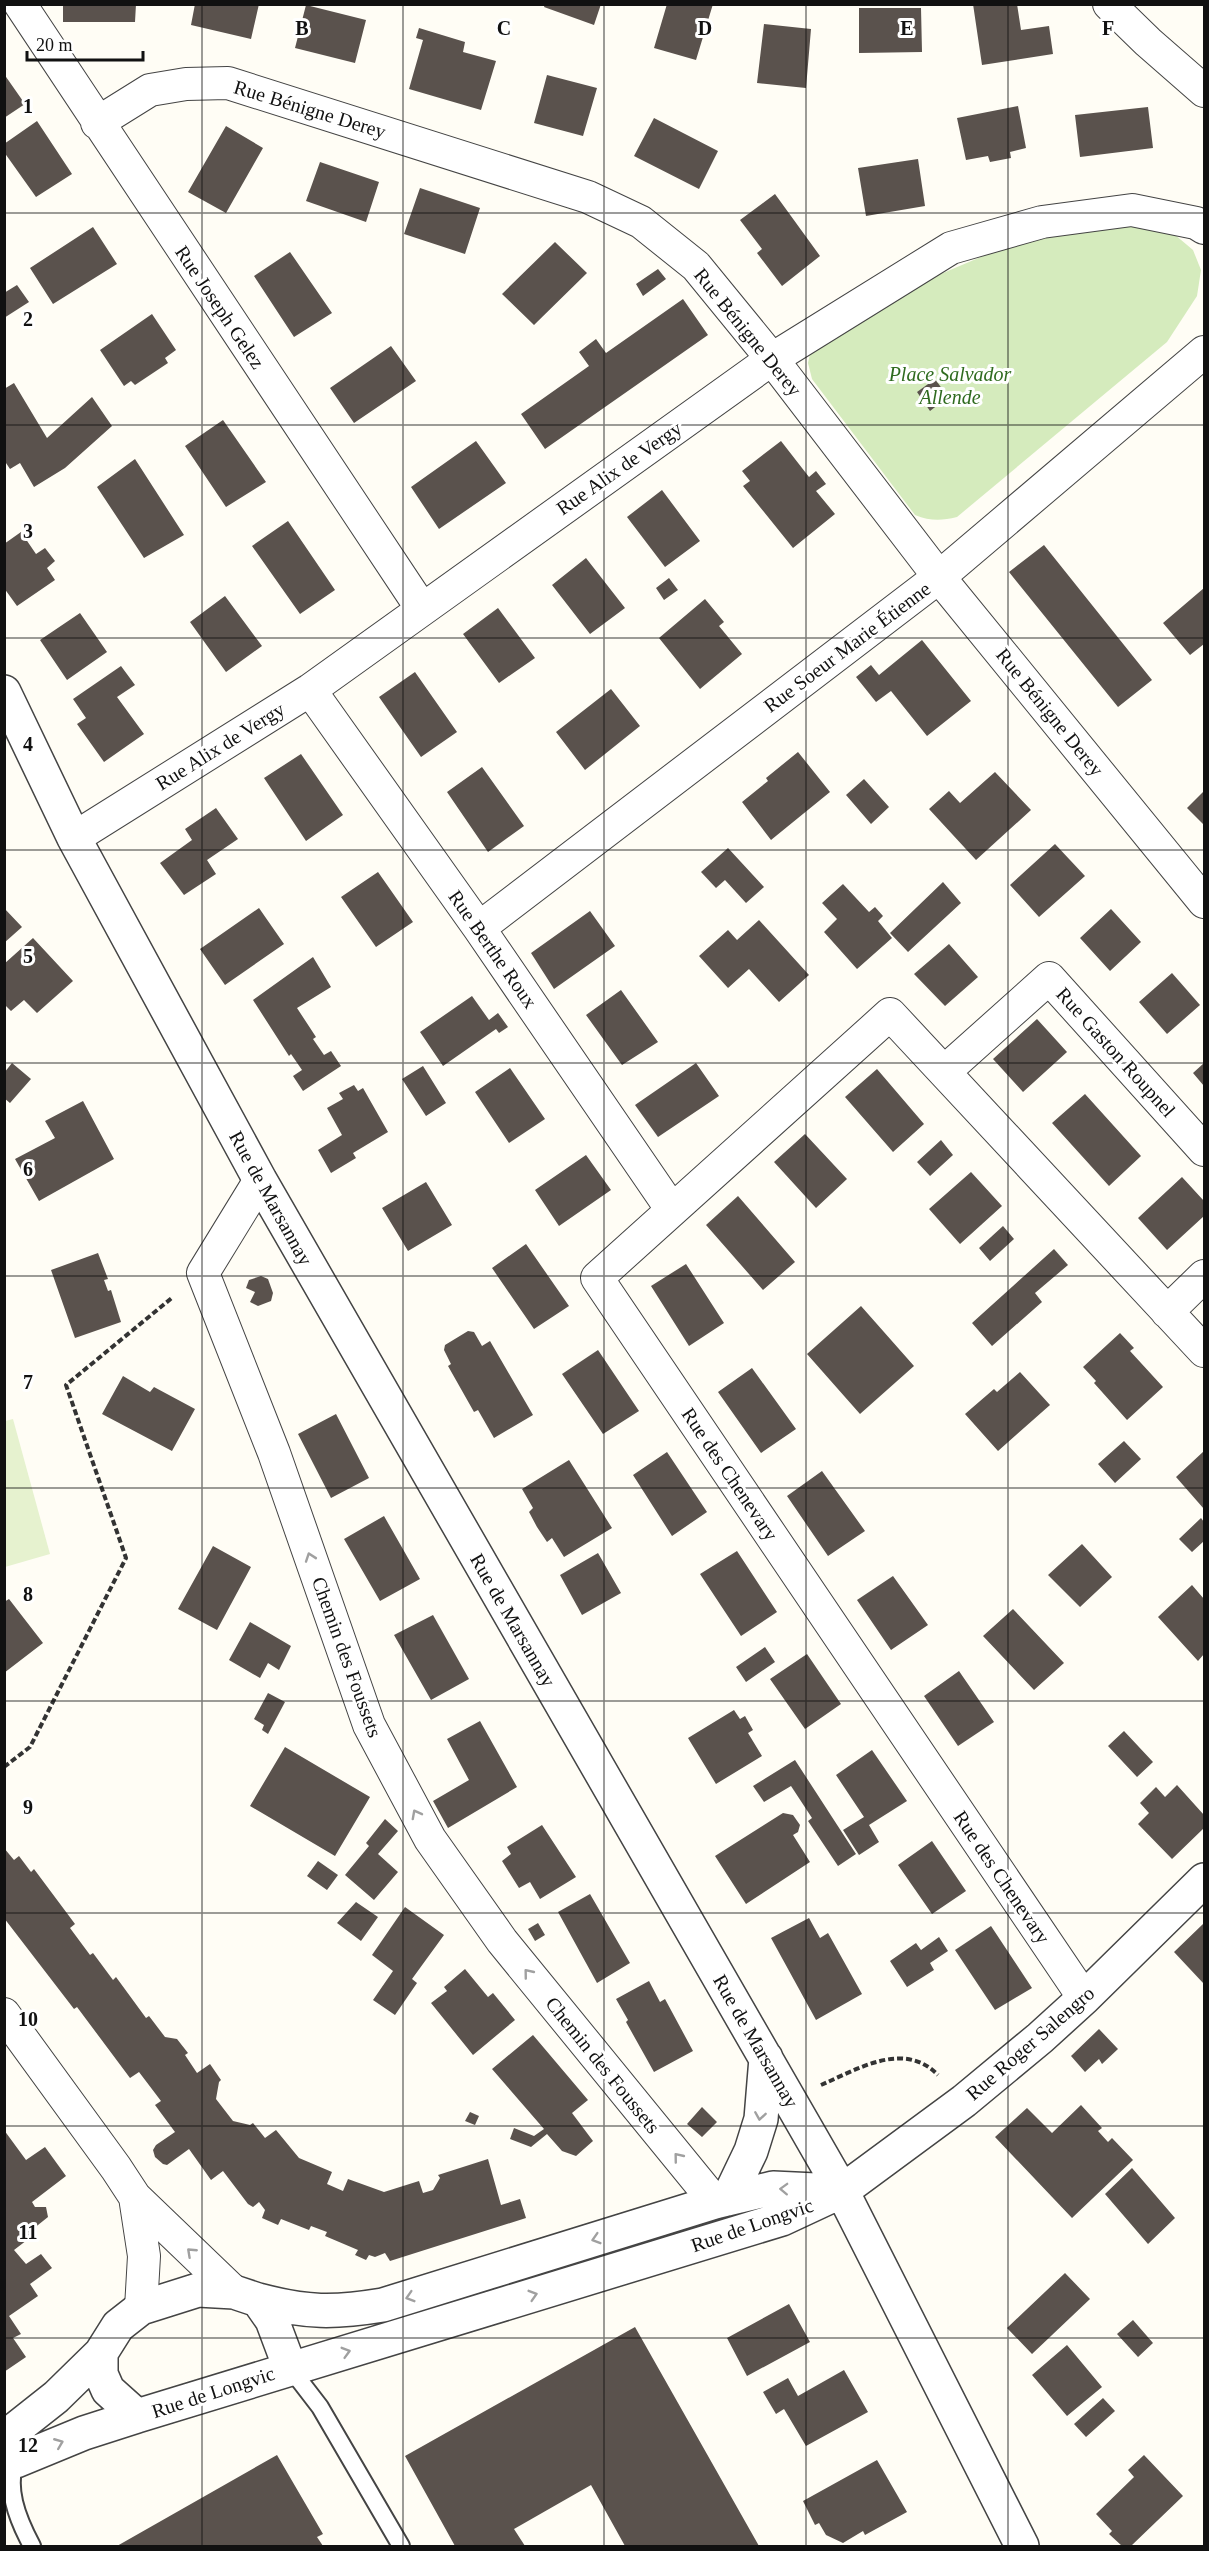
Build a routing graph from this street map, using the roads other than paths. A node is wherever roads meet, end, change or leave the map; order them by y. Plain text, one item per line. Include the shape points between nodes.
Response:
1 (20, 4) edge
2 (1109, 4) edge
3 (1204, 91) edge
4 (97, 123) junction
5 (1204, 228) edge
6 (1204, 352) edge
7 (772, 359) junction
8 (939, 577) junction
9 (422, 609) junction
10 (310, 690) junction
11 (4, 692) edge
12 (74, 838) junction
13 (1204, 902) edge
14 (479, 928) junction
15 (944, 1072) junction
16 (1204, 1150) edge
17 (260, 1180) junction
18 (672, 1210) junction
19 (1204, 1276) edge
20 (1167, 1312) junction
21 (1204, 1351) edge
22 (1204, 1880) edge
23 (1084, 1998) junction
24 (4, 2014) edge
25 (766, 2058) junction
26 (842, 2191) junction
27 (135, 2196) junction
28 (722, 2201) junction
29 (246, 2296) junction
30 (141, 2308) junction
31 (101, 2353) junction
32 (290, 2368) junction
33 (136, 2416) junction
34 (8, 2454) edge
35 (32, 2547) edge
36 (401, 2547) edge
37 (1022, 2547) edge

1 - 4 street, Rue Joseph Gelez
2 - 3 street
4 - 7 street, Rue Bénigne Derey via 150,90 228,83 588,196 640,222 696,266
4 - 9 street, Rue Joseph Gelez
5 - 7 street, Rue Alix de Vergy via 1132,210 1042,222 951,248
6 - 8 street, Rue Soeur Marie Étienne
7 - 8 street, Rue Bénigne Derey
7 - 9 street, Rue Alix de Vergy
8 - 13 street, Rue Bénigne Derey
8 - 14 street, Rue Soeur Marie Étienne
9 - 10 street, Rue Alix de Vergy
10 - 12 street, Rue Alix de Vergy
10 - 14 street, Rue Berthe Roux
11 - 12 street, Rue de Marsannay
12 - 17 street, Rue de Marsannay
14 - 18 street, Rue Berthe Roux
15 - 16 street, Rue Gaston Roupnel via 1049,978
15 - 18 street, Rue des Chenevary via 890,1014
15 - 20 street
17 - 25 street, Rue de Marsannay
28 -> 17 street, Chemin des Foussets via 502,1941 429,1839 369,1725 274,1453 203,1273
18 - 23 street, Rue des Chenevary via 597,1278
19 - 20 street
20 - 21 street
22 - 23 street, Rue Roger Salengro
23 - 26 street, Rue Roger Salengro via 964,2101
24 - 27 street
25 - 26 street, Rue de Marsannay
25 -> 28 street via 761,2119 751,2151
26 -> 28 street, Rue de Longvic via 773,2188
32 -> 26 street, Rue de Longvic via 782,2219
26 - 37 street, Rue de Marsannay
29 -> 27 street
27 - 30 street via 144,2256
28 -> 29 street, Rue de Longvic via 383,2305 312,2312
29 - 30 street, Rue de Longvic via 198,2290
29 - 32 street, Rue de Longvic via 272,2320
30 - 31 street, Rue de Longvic via 118,2326
31 - 33 street, Rue de Longvic via 108,2390
31 - 34 street, Rue de Longvic via 45,2406
32 - 33 street, Rue de Longvic
32 - 36 lane via 320,2406
34 -> 33 street, Rue de Longvic
34 - 35 lane via 15,2507

